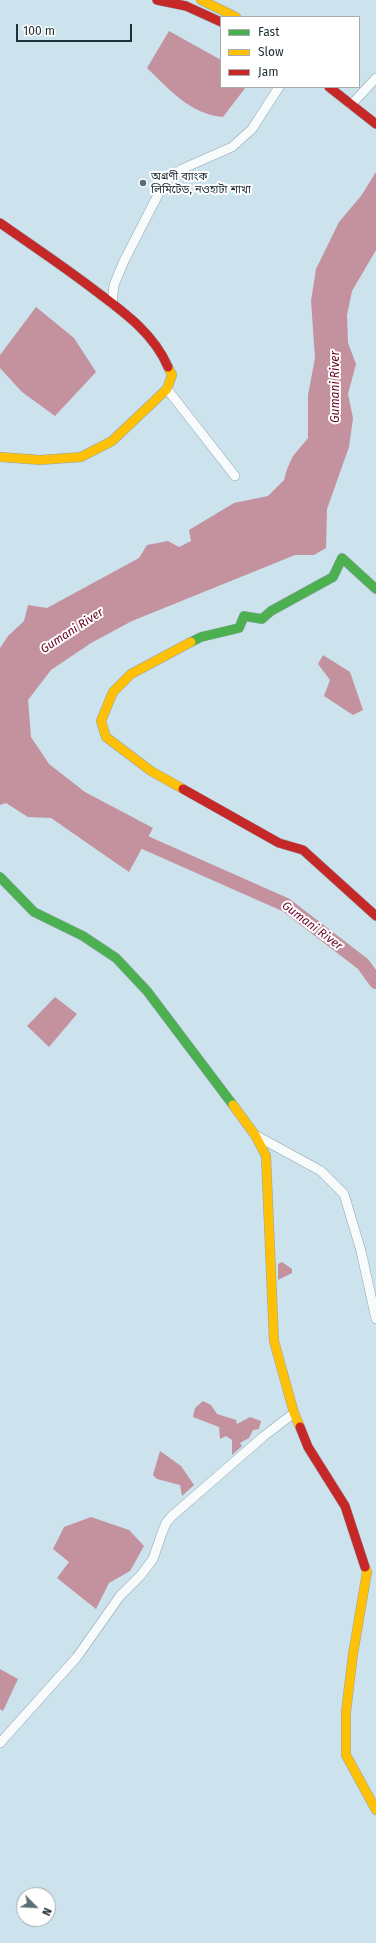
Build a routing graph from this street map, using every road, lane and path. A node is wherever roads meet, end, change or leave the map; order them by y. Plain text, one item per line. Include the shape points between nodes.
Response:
1 (157, 0) edge
2 (201, 0) edge
3 (234, 16) edge
4 (220, 22) edge
5 (376, 78) edge
6 (278, 88) edge
7 (330, 88) edge
8 (351, 105) junction
9 (376, 124) edge
10 (0, 223) edge
11 (112, 304) junction
12 (167, 389) junction
13 (0, 457) edge
14 (235, 476) dead end
15 (376, 589) edge
16 (0, 877) edge
17 (376, 916) edge
18 (255, 1135) junction
19 (376, 1319) edge
20 (294, 1413) junction
21 (0, 1743) edge
22 (376, 1810) edge

1 - 4 street via 186,6
2 - 3 street
5 - 8 street
6 - 11 street via 252,129 232,146 182,169 165,181 114,284
7 - 8 street
8 - 9 street
10 - 11 street
11 - 12 street via 136,322 164,357 172,375
12 - 13 street via 112,441 81,457 41,460
12 - 14 street
15 - 17 street via 342,558 333,577 271,611 262,619 244,616 239,628 201,637 131,674 113,692 101,721 106,737 151,771 279,843 303,850
16 - 18 street via 34,912 83,936 116,958 146,991
18 - 19 street via 321,1171 344,1194 361,1251
18 - 20 street via 266,1156 274,1341
20 - 21 street via 172,1516 166,1523 153,1559 120,1596 77,1658
20 - 22 street via 308,1447 345,1506 368,1572 353,1654 347,1705 346,1755

